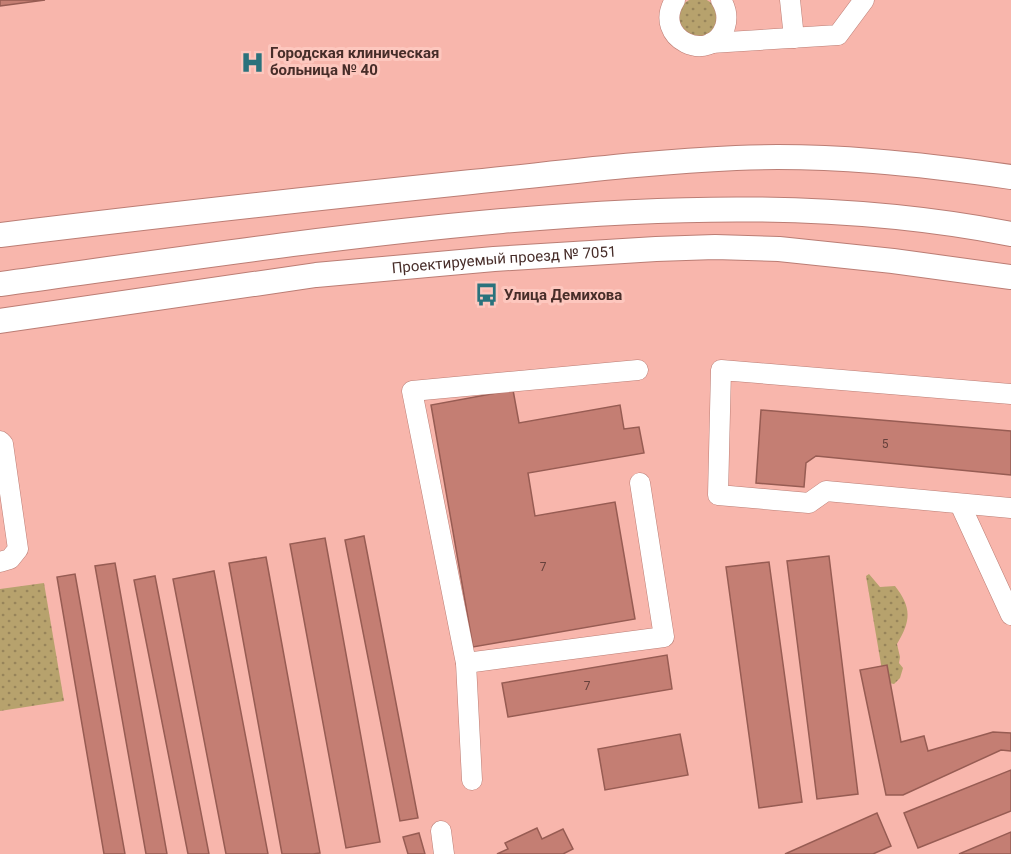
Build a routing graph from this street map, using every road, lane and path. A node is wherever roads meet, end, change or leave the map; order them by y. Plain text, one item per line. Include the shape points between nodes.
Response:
1 (675, 0) edge
2 (720, 0) edge
3 (790, 0) edge
4 (864, 0) edge
5 (727, 20) junction
6 (794, 38) junction
7 (760, 40) junction
8 (711, 43) junction
9 (1011, 177) edge
10 (1011, 234) edge
11 (0, 235) edge
12 (1011, 277) edge
13 (0, 284) edge
14 (0, 321) edge
15 (638, 370) dead end
16 (1011, 394) edge
17 (0, 441) edge
18 (640, 483) dead end
19 (960, 504) junction
20 (1011, 508) edge
21 (0, 562) edge
22 (1011, 615) edge
23 (466, 663) junction
24 (472, 780) dead end
25 (441, 831) dead end
26 (444, 854) edge

1 - 8 street via 669,20 676,37 693,46
2 - 5 street
3 - 6 street
4 - 6 street via 838,35
5 - 7 street
5 - 8 street via 719,37
6 - 7 street
7 - 8 street
9 - 11 main road via 830,159 738,158 411,188
10 - 13 main road via 870,214 729,209 642,211 328,238
12 - 14 main road, Проектируемый проезд № 7051 via 779,249 656,249 316,275
15 - 23 street via 412,391
16 - 19 street via 721,370 718,495 809,503 826,491
17 - 21 street via 18,549 10,559
18 - 23 street via 664,637
19 - 20 street
19 - 22 street
23 - 24 street
25 - 26 street

